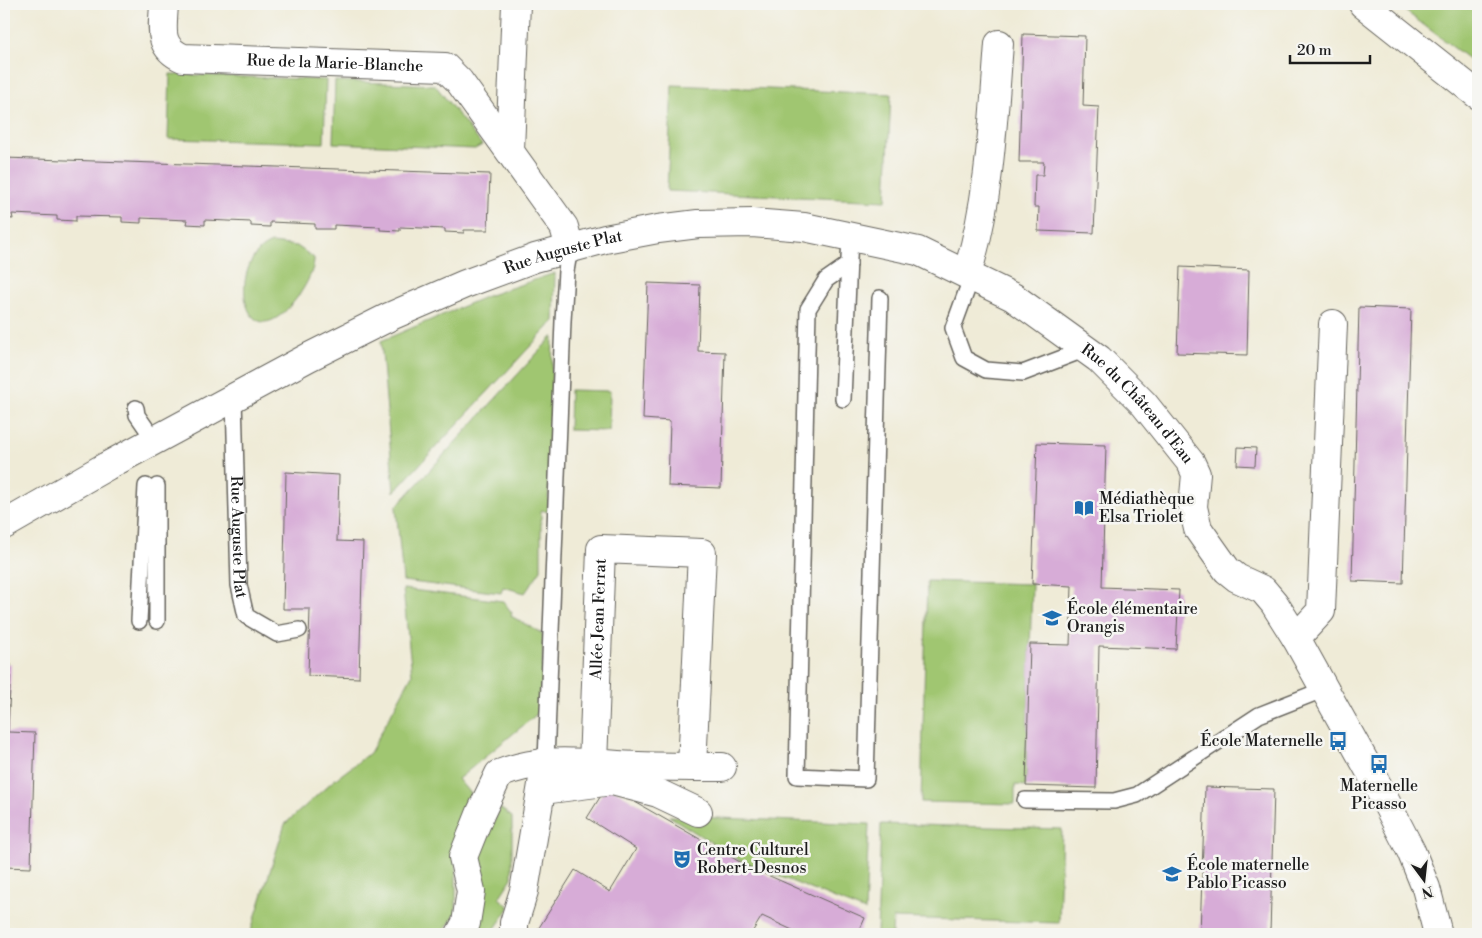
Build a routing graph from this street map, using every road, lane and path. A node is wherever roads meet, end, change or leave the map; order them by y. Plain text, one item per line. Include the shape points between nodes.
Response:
1 (164, 4) edge
2 (516, 4) edge
3 (1363, 4) edge
4 (999, 44) dead end
5 (1478, 95) edge
6 (510, 150) junction
7 (850, 236) junction
8 (570, 248) junction
9 (918, 251) joint
10 (849, 264) junction
11 (969, 275) junction
12 (880, 298) dead end
13 (1333, 324) dead end
14 (1086, 349) junction
15 (234, 398) junction
16 (843, 399) dead end
17 (136, 408) dead end
18 (155, 441) junction
19 (4, 525) edge
20 (138, 621) dead end
21 (156, 621) dead end
22 (299, 630) dead end
23 (1296, 638) junction
24 (1325, 689) junction
25 (546, 761) junction
26 (593, 764) junction
27 (692, 767) junction
28 (722, 767) dead end
29 (543, 790) junction
30 (1024, 800) dead end
31 (698, 812) dead end
32 (460, 934) edge
33 (514, 934) edge
34 (1438, 934) edge

1 - 6 street, Rue de la Marie-Blanche via 164,41 168,50 183,58 444,67 460,81
2 - 6 street
3 - 5 street
4 - 11 street via 989,166
6 - 8 street, Rue de la Marie-Blanche via 564,227
7 - 8 street, Rue Auguste Plat via 804,227 752,223 698,224 649,230
7 - 9 street, Rue Auguste Plat
7 - 10 lane
8 - 15 street, Rue Auguste Plat via 465,284 391,316
8 - 25 lane via 563,321
9 - 11 street, Rue du Château d'Eau
10 - 12 lane via 826,280 808,310 797,776 866,779
10 - 16 lane
11 - 14 street, Rue du Château d'Eau via 1013,297
11 - 14 lane via 953,328 964,358 986,370 1023,373
13 - 23 street via 1321,611
14 - 23 street, Rue du Château d'Eau via 1144,404 1191,463 1196,474 1192,508 1198,529 1227,570 1263,590
15 - 18 street, Rue Auguste Plat
15 - 22 lane, Rue Auguste Plat via 238,585 246,616 277,634
17 - 18 lane
18 - 19 street, Rue Auguste Plat
20 - 21 lane via 152,486
23 - 24 street, Rue du Château d'Eau
24 - 30 lane via 1259,715 1137,795 1114,801
24 - 34 street, Rue du Château d'Eau via 1411,850 1426,888
25 - 26 street
25 - 29 street
25 - 32 street via 499,774 480,812 463,857 471,891 466,923
26 - 27 street
26 - 27 street, Allée Jean Ferrat via 601,549 638,550 702,553
27 - 28 street
29 - 31 street via 612,781 658,793
29 - 33 street

